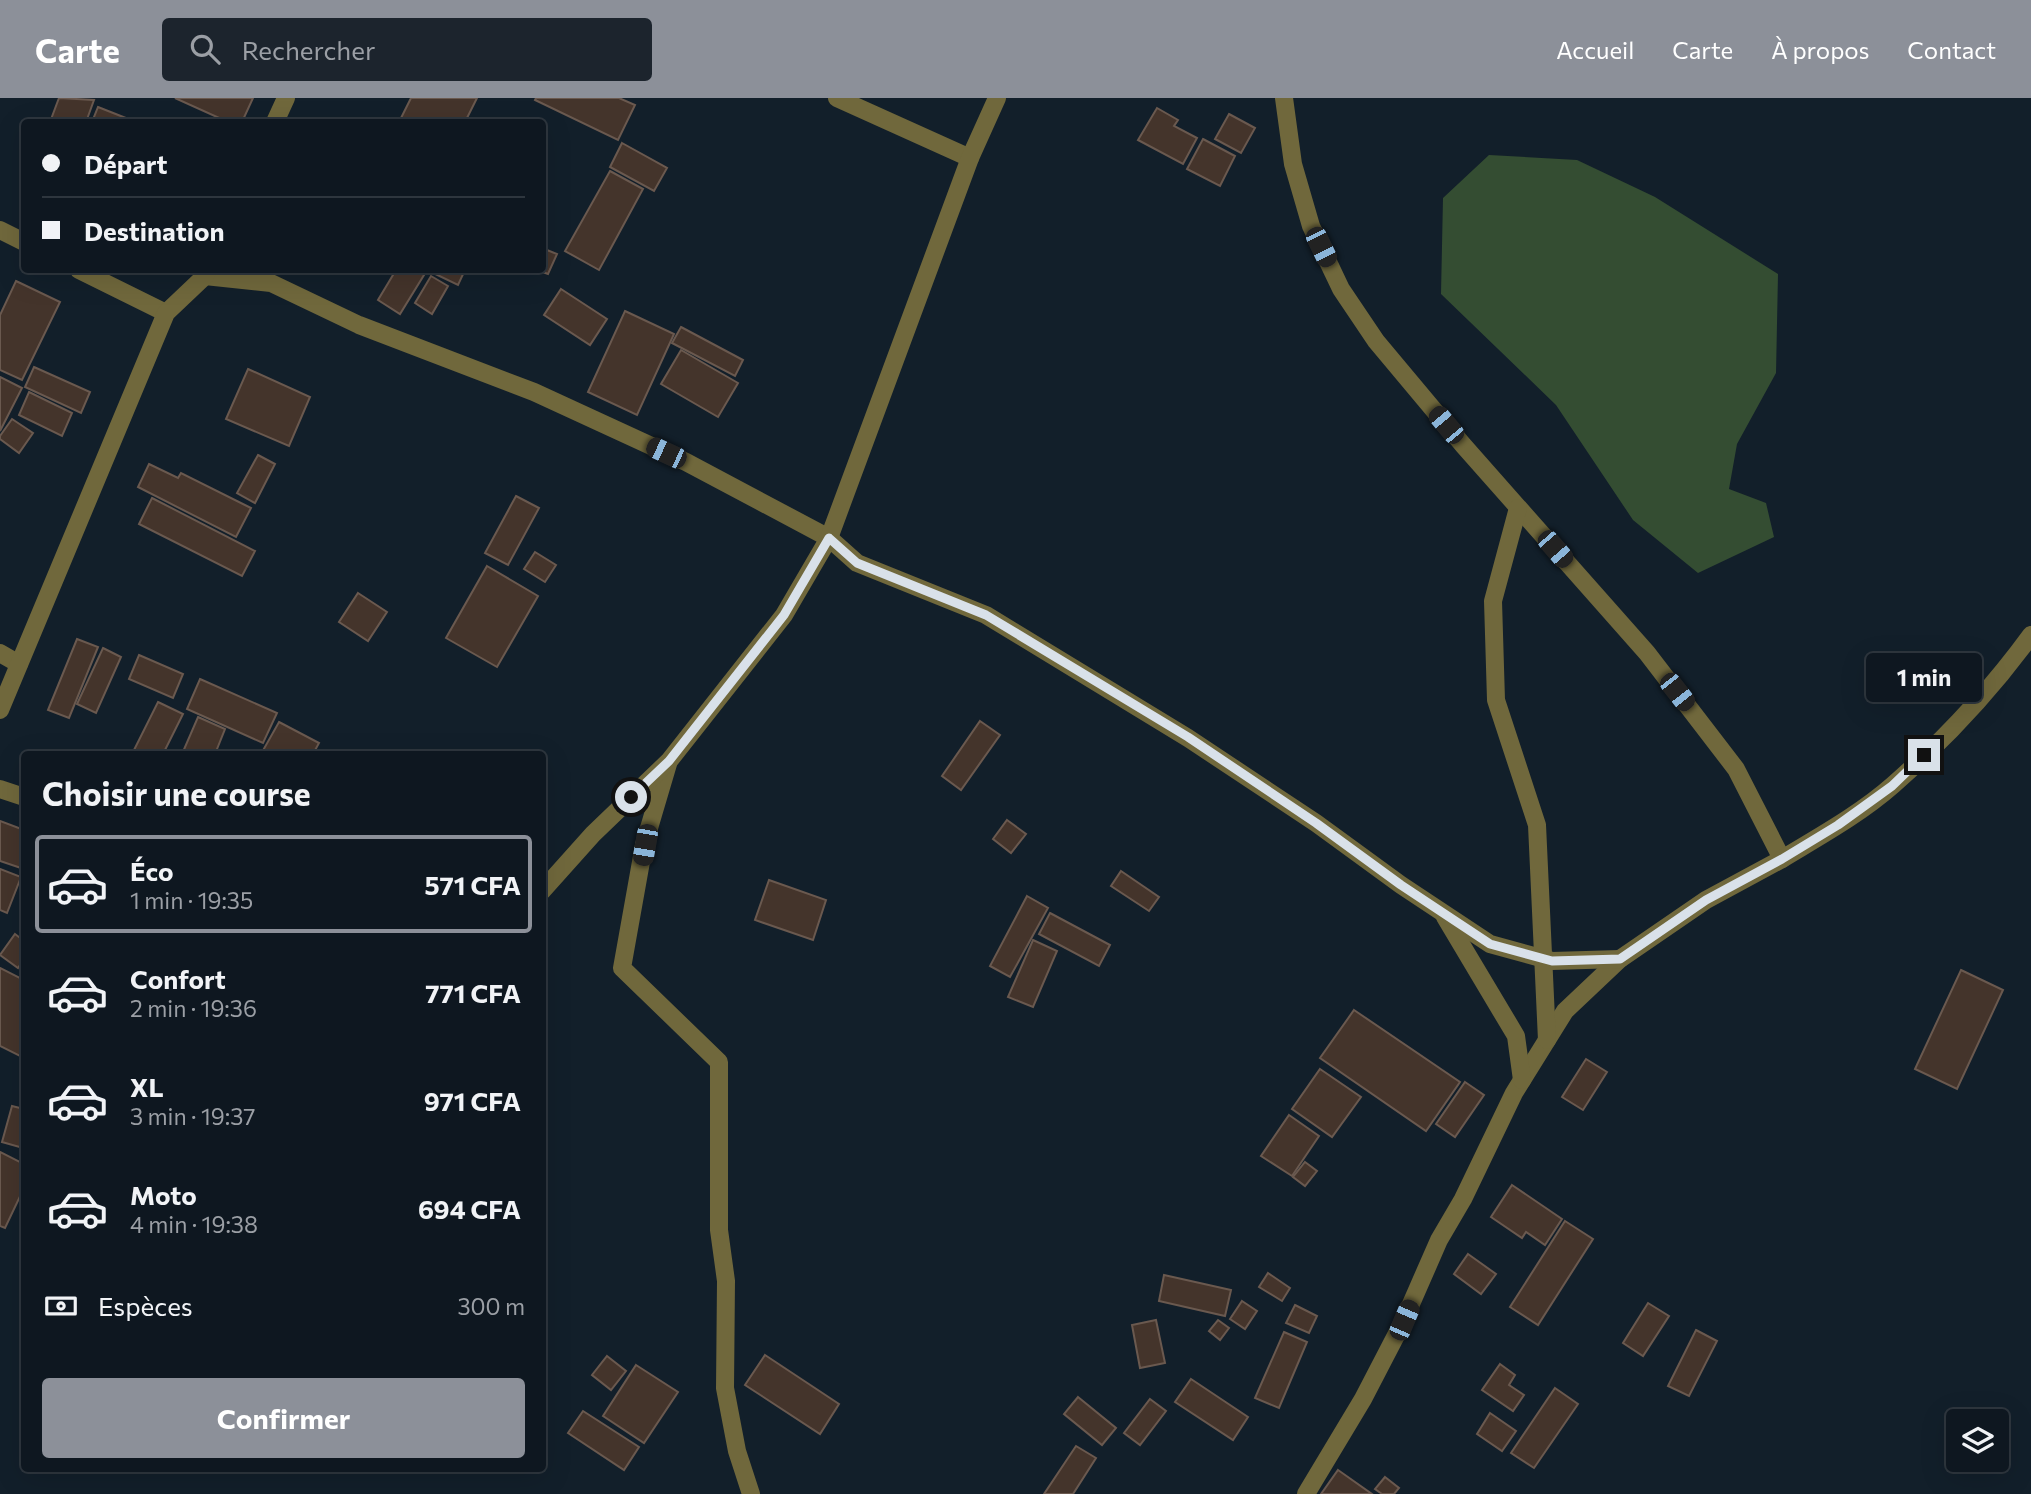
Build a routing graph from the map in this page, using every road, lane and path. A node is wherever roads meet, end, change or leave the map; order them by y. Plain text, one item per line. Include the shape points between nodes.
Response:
1 (286, 98) edge
2 (837, 98) edge
3 (997, 98) edge
4 (1284, 98) edge
5 (276, 119) edge
6 (970, 158) junction
7 (0, 230) edge
8 (21, 240) edge
9 (85, 273) edge
10 (207, 273) edge
11 (166, 313) junction
12 (1518, 508) junction
13 (829, 538) junction
14 (2031, 635) edge
15 (0, 653) edge
16 (19, 664) junction
17 (0, 710) edge
18 (669, 761) junction
19 (0, 789) edge
20 (21, 796) edge
21 (1782, 859) junction
22 (546, 887) edge
23 (1441, 911) junction
24 (1542, 958) junction
25 (1620, 959) junction
26 (1547, 1040) junction
27 (1522, 1080) junction
28 (751, 1494) edge
29 (1306, 1494) edge

1 - 5 street
2 - 6 street
3 - 6 street
4 - 12 street via 1293,164 1311,226 1342,289 1376,341
6 - 13 street
7 - 8 street
9 - 11 street
10 - 11 street
10 - 13 street via 271,283 359,325 534,392 686,462
11 - 16 street
12 - 21 street via 1647,653 1737,769
12 - 24 street via 1493,601 1496,700 1537,825
13 - 18 street via 784,615
13 - 23 street via 857,563 986,615 1188,737
14 - 21 street via 1956,725 1892,786
15 - 16 street
16 - 17 street
18 - 22 street
18 - 28 street via 645,845 622,968 719,1062 725,1388
19 - 20 street
21 - 25 street via 1706,900
23 - 24 street via 1490,944
23 - 27 street via 1516,1036
24 - 25 street
24 - 26 street
25 - 26 street via 1565,1011
26 - 27 street
27 - 29 street via 1363,1399

